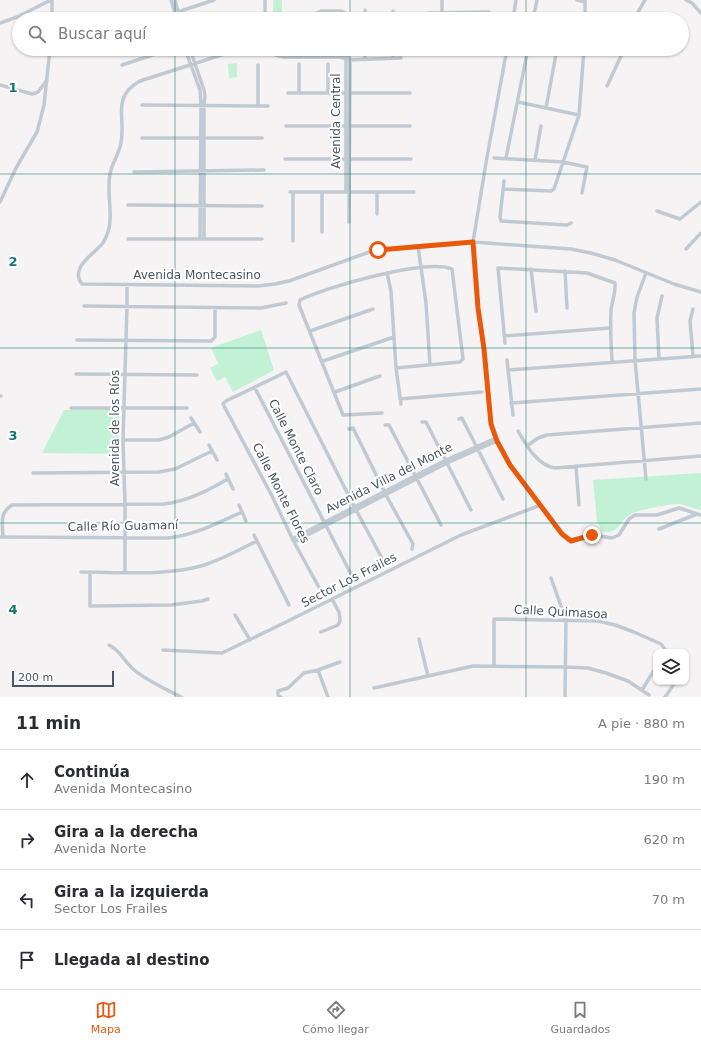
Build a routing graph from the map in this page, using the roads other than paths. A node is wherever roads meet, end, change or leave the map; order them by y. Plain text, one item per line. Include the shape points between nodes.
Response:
1 (51, 0) edge
2 (172, 0) edge
3 (175, 0) edge
4 (214, 0) edge
5 (265, 0) edge
6 (442, 0) edge
7 (516, 0) edge
8 (537, 0) edge
9 (577, 0) edge
10 (646, 0) edge
11 (686, 0) edge
12 (695, 0) edge
13 (585, 1) edge
14 (692, 3) junction
15 (27, 12) edge
16 (52, 12) edge
17 (176, 12) junction
18 (265, 12) edge
19 (318, 12) edge
20 (344, 12) edge
21 (442, 12) edge
22 (513, 12) edge
23 (535, 12) edge
24 (586, 12) edge
25 (638, 12) edge
26 (701, 13) edge
27 (12, 19) edge
28 (0, 23) edge
29 (50, 56) edge
30 (150, 56) edge
31 (188, 56) edge
32 (192, 56) edge
33 (218, 56) edge
34 (280, 56) edge
35 (292, 56) edge
36 (323, 56) edge
37 (506, 56) edge
38 (527, 56) edge
39 (556, 56) edge
40 (583, 56) edge
41 (621, 56) edge
42 (346, 58) junction
43 (393, 58) joint
44 (401, 58) dead end
45 (365, 59) joint
46 (195, 63) junction
47 (299, 64) dead end
48 (328, 64) dead end
49 (122, 65) dead end
50 (191, 65) junction
51 (258, 65) dead end
52 (48, 80) junction
53 (0, 85) edge
54 (607, 86) dead end
55 (288, 93) dead end
56 (299, 93) junction
57 (328, 93) junction
58 (348, 93) junction
59 (410, 93) dead end
60 (518, 102) junction
61 (202, 104) junction
62 (142, 105) dead end
63 (258, 106) junction
64 (268, 106) dead end
65 (546, 108) junction
66 (579, 115) junction
67 (286, 126) dead end
68 (348, 126) junction
69 (410, 126) dead end
70 (541, 126) dead end
71 (142, 138) dead end
72 (202, 138) junction
73 (262, 138) dead end
74 (494, 158) dead end
75 (506, 158) junction
76 (285, 159) dead end
77 (348, 159) junction
78 (410, 159) dead end
79 (535, 160) junction
80 (563, 162) junction
81 (264, 170) dead end
82 (134, 172) dead end
83 (202, 172) junction
84 (504, 181) dead end
85 (503, 189) junction
86 (322, 192) junction
87 (348, 192) junction
88 (377, 192) junction
89 (414, 192) dead end
90 (582, 193) dead end
91 (0, 202) edge
92 (701, 202) edge
93 (128, 205) dead end
94 (202, 205) junction
95 (262, 206) dead end
96 (657, 211) dead end
97 (377, 214) dead end
98 (349, 222) dead end
99 (571, 223) dead end
100 (322, 232) dead end
101 (701, 233) edge
102 (128, 239) dead end
103 (202, 239) junction
104 (262, 239) dead end
105 (293, 242) dead end
106 (473, 242) junction
107 (418, 246) junction
108 (686, 249) dead end
109 (421, 268) junction
110 (531, 269) junction
111 (565, 271) junction
112 (387, 273) junction
113 (646, 273) junction
114 (127, 285) junction
115 (701, 292) edge
116 (662, 296) dead end
117 (286, 303) dead end
118 (84, 306) dead end
119 (127, 306) junction
120 (215, 308) junction
121 (567, 308) dead end
122 (373, 309) dead end
123 (693, 309) dead end
124 (536, 311) dead end
125 (610, 328) junction
126 (310, 331) junction
127 (504, 336) junction
128 (394, 337) junction
129 (77, 340) dead end
130 (126, 340) junction
131 (505, 343) dead end
132 (693, 356) junction
133 (701, 356) edge
134 (659, 359) junction
135 (506, 360) dead end
136 (635, 360) junction
137 (322, 361) junction
138 (612, 361) junction
139 (430, 365) junction
140 (396, 368) junction
141 (508, 370) junction
142 (76, 374) dead end
143 (124, 374) junction
144 (197, 375) dead end
145 (380, 376) dead end
146 (255, 388) junction
147 (701, 388) edge
148 (335, 392) junction
149 (482, 392) dead end
150 (639, 393) junction
151 (400, 399) junction
152 (511, 403) junction
153 (401, 404) dead end
154 (123, 407) junction
155 (71, 408) dead end
156 (187, 408) dead end
157 (382, 413) dead end
158 (513, 415) dead end
159 (191, 418) dead end
160 (458, 419) dead end
161 (422, 422) dead end
162 (701, 423) edge
163 (194, 424) junction
164 (385, 425) dead end
165 (642, 428) junction
166 (349, 429) dead end
167 (518, 431) dead end
168 (200, 432) dead end
169 (496, 439) junction
170 (123, 440) junction
171 (209, 445) dead end
172 (527, 446) junction
173 (477, 447) junction
174 (212, 451) junction
175 (701, 456) edge
176 (217, 460) dead end
177 (447, 461) junction
178 (645, 461) junction
179 (576, 466) junction
180 (125, 472) junction
181 (33, 473) dead end
182 (226, 474) dead end
183 (416, 477) junction
184 (228, 479) junction
185 (646, 479) dead end
186 (233, 489) dead end
187 (385, 493) junction
188 (503, 499) dead end
189 (125, 504) junction
190 (239, 505) dead end
191 (541, 505) junction
192 (579, 505) dead end
193 (355, 509) junction
194 (471, 510) dead end
195 (242, 512) junction
196 (699, 514) edge
197 (246, 521) dead end
198 (324, 524) junction
199 (441, 525) dead end
200 (659, 530) dead end
201 (254, 534) dead end
202 (1, 537) edge
203 (125, 537) junction
204 (293, 540) junction
205 (257, 541) junction
206 (412, 548) dead end
207 (382, 564) dead end
208 (82, 572) dead end
209 (90, 572) junction
210 (125, 572) junction
211 (351, 578) dead end
212 (551, 578) dead end
213 (320, 595) dead end
214 (208, 599) dead end
215 (332, 599) junction
216 (289, 604) dead end
217 (235, 615) dead end
218 (566, 620) junction
219 (321, 632) dead end
220 (419, 639) dead end
221 (250, 640) junction
222 (109, 645) dead end
223 (665, 649) edge
224 (163, 650) dead end
225 (340, 662) dead end
226 (494, 666) junction
227 (566, 667) junction
228 (318, 670) junction
229 (653, 672) edge
230 (428, 676) junction
231 (673, 685) edge
232 (374, 688) dead end
233 (642, 690) junction
234 (649, 695) dead end
235 (181, 697) edge
236 (281, 697) edge
237 (328, 697) edge
238 (565, 697) edge
239 (665, 697) edge

1 - 15 street
1 - 16 street
2 - 17 street
3 - 17 street
4 - 17 street
5 - 18 street
6 - 21 street
7 - 22 street
8 - 23 street
9 - 13 street
10 - 25 street
11 - 14 street
12 - 14 street
13 - 24 street
14 - 26 street
19 - 20 street
27 - 28 street
29 - 52 street
30 - 49 street
31 - 50 street
32 - 46 street
33 - 46 street, Avenida Montecasino
34 - 35 street, Avenida Central
36 - 42 street, Avenida Central
37 - 106 street
38 - 60 street
39 - 65 street
40 - 66 street
41 - 54 street
42 - 45 street
42 - 58 street, Avenida Central
43 - 44 street
43 - 45 street
46 - 50 street, Avenida Montecasino
46 - 61 street via 204,90
47 - 56 street
48 - 57 street
50 - 61 street
50 - 114 street, Avenida Montecasino via 131,86 122,102 122,142 109,182 109,230 103,242 81,267 78,280 82,284
51 - 63 street
52 - 53 street via 38,92 32,94
52 - 91 street via 37,132
55 - 56 street
56 - 57 street
57 - 58 street
58 - 59 street
58 - 68 street, Avenida Central
60 - 65 street
60 - 75 street
61 - 62 street
61 - 63 street
61 - 72 street
63 - 64 street
65 - 66 street
66 - 80 street
67 - 68 street
68 - 69 street
68 - 77 street, Avenida Central
70 - 79 street
71 - 72 street
72 - 73 street
72 - 83 street
74 - 75 street
75 - 79 street
76 - 77 street
77 - 78 street
77 - 87 street, Avenida Central
79 - 80 street
80 - 85 street via 551,192
80 - 90 street via 587,167
81 - 83 street
82 - 83 street
83 - 94 street
84 - 85 street
85 - 99 street via 500,217 502,221 567,225
86 - 87 street
86 - 100 street
86 - 105 street via 292,192
87 - 88 street
87 - 98 street, Avenida Central
88 - 89 street
88 - 97 street
92 - 96 street via 680,219
93 - 94 street
94 - 95 street
94 - 103 street
101 - 108 street
102 - 103 street
103 - 104 street
106 - 107 street, Avenida Montecasino
106 - 113 street, Avenida Montecasino via 571,249 615,260
106 - 169 street via 489,408
107 - 109 street
107 - 114 street, Avenida Montecasino via 372,251 275,284
109 - 112 street
109 - 139 street via 426,298
109 - 139 street via 452,269 463,357 460,362
110 - 111 street
110 - 124 street
110 - 127 street via 498,268
111 - 121 street
111 - 125 street via 587,273 615,283
112 - 126 street via 300,300 299,305
112 - 128 street via 391,291
113 - 115 street, Avenida Montecasino
113 - 136 street via 634,313
114 - 119 street, Avenida de los Ríos
116 - 134 street via 657,318
117 - 120 street via 261,308
118 - 119 street
119 - 120 street
119 - 130 street, Avenida de los Ríos
120 - 130 street via 215,337 211,341
122 - 126 street
123 - 132 street via 690,321
125 - 127 street
125 - 138 street
126 - 137 street
127 - 131 street
128 - 137 street
128 - 140 street
129 - 130 street
130 - 143 street, Avenida de los Ríos
132 - 133 street
132 - 134 street
134 - 136 street
135 - 141 street
136 - 138 street
136 - 150 street
137 - 148 street
138 - 141 street
139 - 140 street
140 - 151 street
141 - 152 street
142 - 143 street
143 - 144 street
143 - 154 street, Avenida de los Ríos
145 - 148 street
146 - 193 street via 286,372
146 - 198 street, Calle Monte Claro
146 - 204 street, Calle Monte Flores via 223,404
147 - 150 street
148 - 157 street via 343,415
149 - 151 street
150 - 152 street
150 - 165 street
151 - 153 street
152 - 158 street
154 - 155 street
154 - 156 street
154 - 170 street, Avenida de los Ríos
159 - 163 street
160 - 173 street via 462,418
161 - 177 street via 426,422
162 - 165 street
163 - 168 street
163 - 170 street via 159,440
164 - 183 street via 390,425
165 - 172 street via 547,435
165 - 178 street
166 - 187 street via 353,428
167 - 172 street
169 - 173 street, Avenida Villa del Monte
169 - 191 street via 510,465
170 - 180 street, Avenida de los Ríos
171 - 174 street
172 - 179 street via 542,464 548,467
173 - 177 street, Avenida Villa del Monte
173 - 188 street
174 - 176 street
174 - 180 street via 175,469 159,472
175 - 178 street
177 - 183 street, Avenida Villa del Monte
177 - 194 street
178 - 179 street
178 - 185 street
179 - 192 street
180 - 181 street
180 - 189 street, Avenida de los Ríos
182 - 184 street
183 - 187 street, Avenida Villa del Monte
183 - 199 street
184 - 186 street
184 - 189 street via 204,492 176,502
187 - 193 street, Avenida Villa del Monte
187 - 206 street via 413,544
189 - 202 street via 12,505 2,512
189 - 203 street, Avenida de los Ríos
190 - 195 street
191 - 196 street via 562,534 571,541 592,535 612,538 619,535 629,519 635,515 657,515 679,508
191 - 215 street, Sector Los Frailes via 461,535
193 - 198 street, Avenida Villa del Monte
193 - 207 street via 383,560
195 - 197 street
195 - 203 street, Calle Río Guamaní via 210,527 178,537
196 - 200 street
198 - 204 street, Avenida Villa del Monte
198 - 211 street, Calle Monte Claro
201 - 205 street
202 - 203 street, Calle Río Guamaní
203 - 210 street, Avenida de los Ríos
204 - 213 street, Calle Monte Flores via 321,591
205 - 210 street via 218,560 188,569
205 - 216 street
208 - 209 street
209 - 210 street
209 - 214 street via 90,606 171,605
212 - 218 street
215 - 219 street via 339,612 340,621 338,625
215 - 221 street, Sector Los Frailes
217 - 221 street
218 - 223 street, Calle Quimasoa via 598,621 615,625 661,644
218 - 226 street, Calle Quimasoa via 494,619
218 - 227 street
220 - 230 street
221 - 224 street, Sector Los Frailes via 222,653
222 - 235 street via 121,653 129,665 143,677
225 - 228 street
226 - 227 street
226 - 230 street via 473,666
227 - 233 street via 588,668 606,673 628,681
227 - 238 street
228 - 236 street via 304,673 288,688 278,691
228 - 237 street
229 - 233 street
230 - 232 street
231 - 239 street
233 - 234 street

